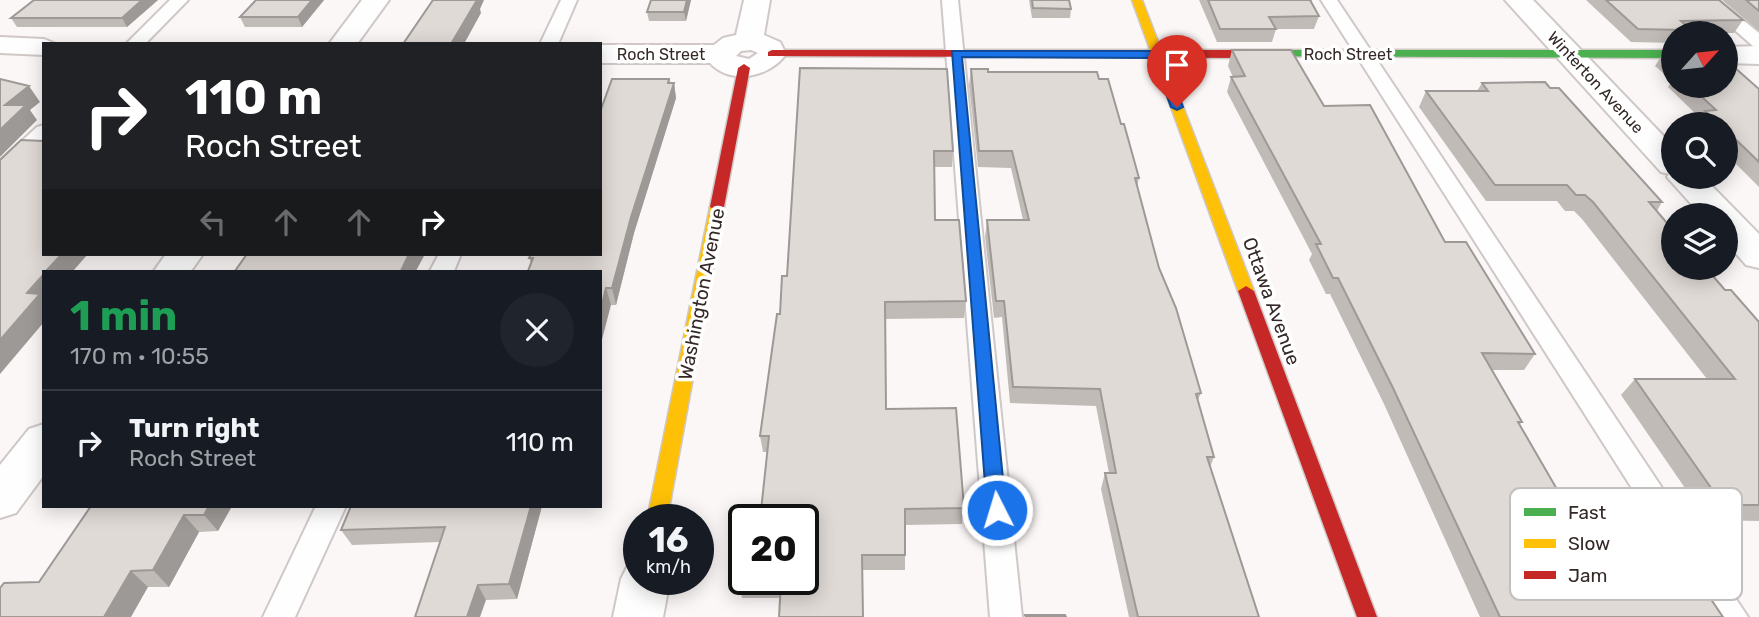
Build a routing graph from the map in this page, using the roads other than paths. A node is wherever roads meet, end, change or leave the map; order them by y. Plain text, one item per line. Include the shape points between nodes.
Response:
1 (180, 0) edge
2 (376, 0) edge
3 (569, 0) edge
4 (757, 0) edge
5 (950, 0) edge
6 (1137, 0) edge
7 (1328, 0) edge
8 (1518, 0) edge
9 (1708, 0) edge
10 (137, 42) edge
11 (344, 42) edge
12 (550, 42) edge
13 (1759, 42) edge
14 (0, 45) edge
15 (42, 47) edge
16 (956, 53) junction
17 (602, 54) edge
18 (746, 54) junction
19 (1157, 54) junction
20 (1364, 54) junction
21 (1568, 54) junction
22 (1661, 54) edge
23 (1738, 55) edge
24 (1759, 55) edge
25 (42, 133) edge
26 (1661, 152) edge
27 (0, 173) edge
28 (1695, 189) edge
29 (1709, 203) edge
30 (1738, 234) edge
31 (183, 256) edge
32 (1759, 256) edge
33 (173, 270) edge
34 (42, 444) edge
35 (1648, 488) edge
36 (0, 499) edge
37 (660, 504) edge
38 (330, 508) edge
39 (643, 595) edge
40 (1721, 600) edge
41 (279, 617) edge
42 (639, 617) edge
43 (1006, 617) edge
44 (1367, 617) edge
45 (1732, 617) edge

1 - 10 lane
2 - 11 street
3 - 12 lane
4 - 18 street, Washington Avenue
5 - 16 lane
6 - 19 street, Ottawa Avenue
7 - 20 lane
8 - 21 street, Winterton Avenue
9 - 13 lane
14 - 15 street
16 - 18 street, Roch Street
16 - 19 street, Roch Street
16 - 43 lane
17 - 18 street, Roch Street
18 - 37 street, Washington Avenue
19 - 20 street, Roch Street
19 - 44 street, Ottawa Avenue
20 - 21 street, Roch Street
20 - 35 lane
21 - 22 street, Roch Street
21 - 26 street, Winterton Avenue
23 - 24 street
25 - 27 lane
28 - 29 street
30 - 32 street
31 - 33 street
34 - 36 street
38 - 41 lane
39 - 42 street
40 - 45 lane

